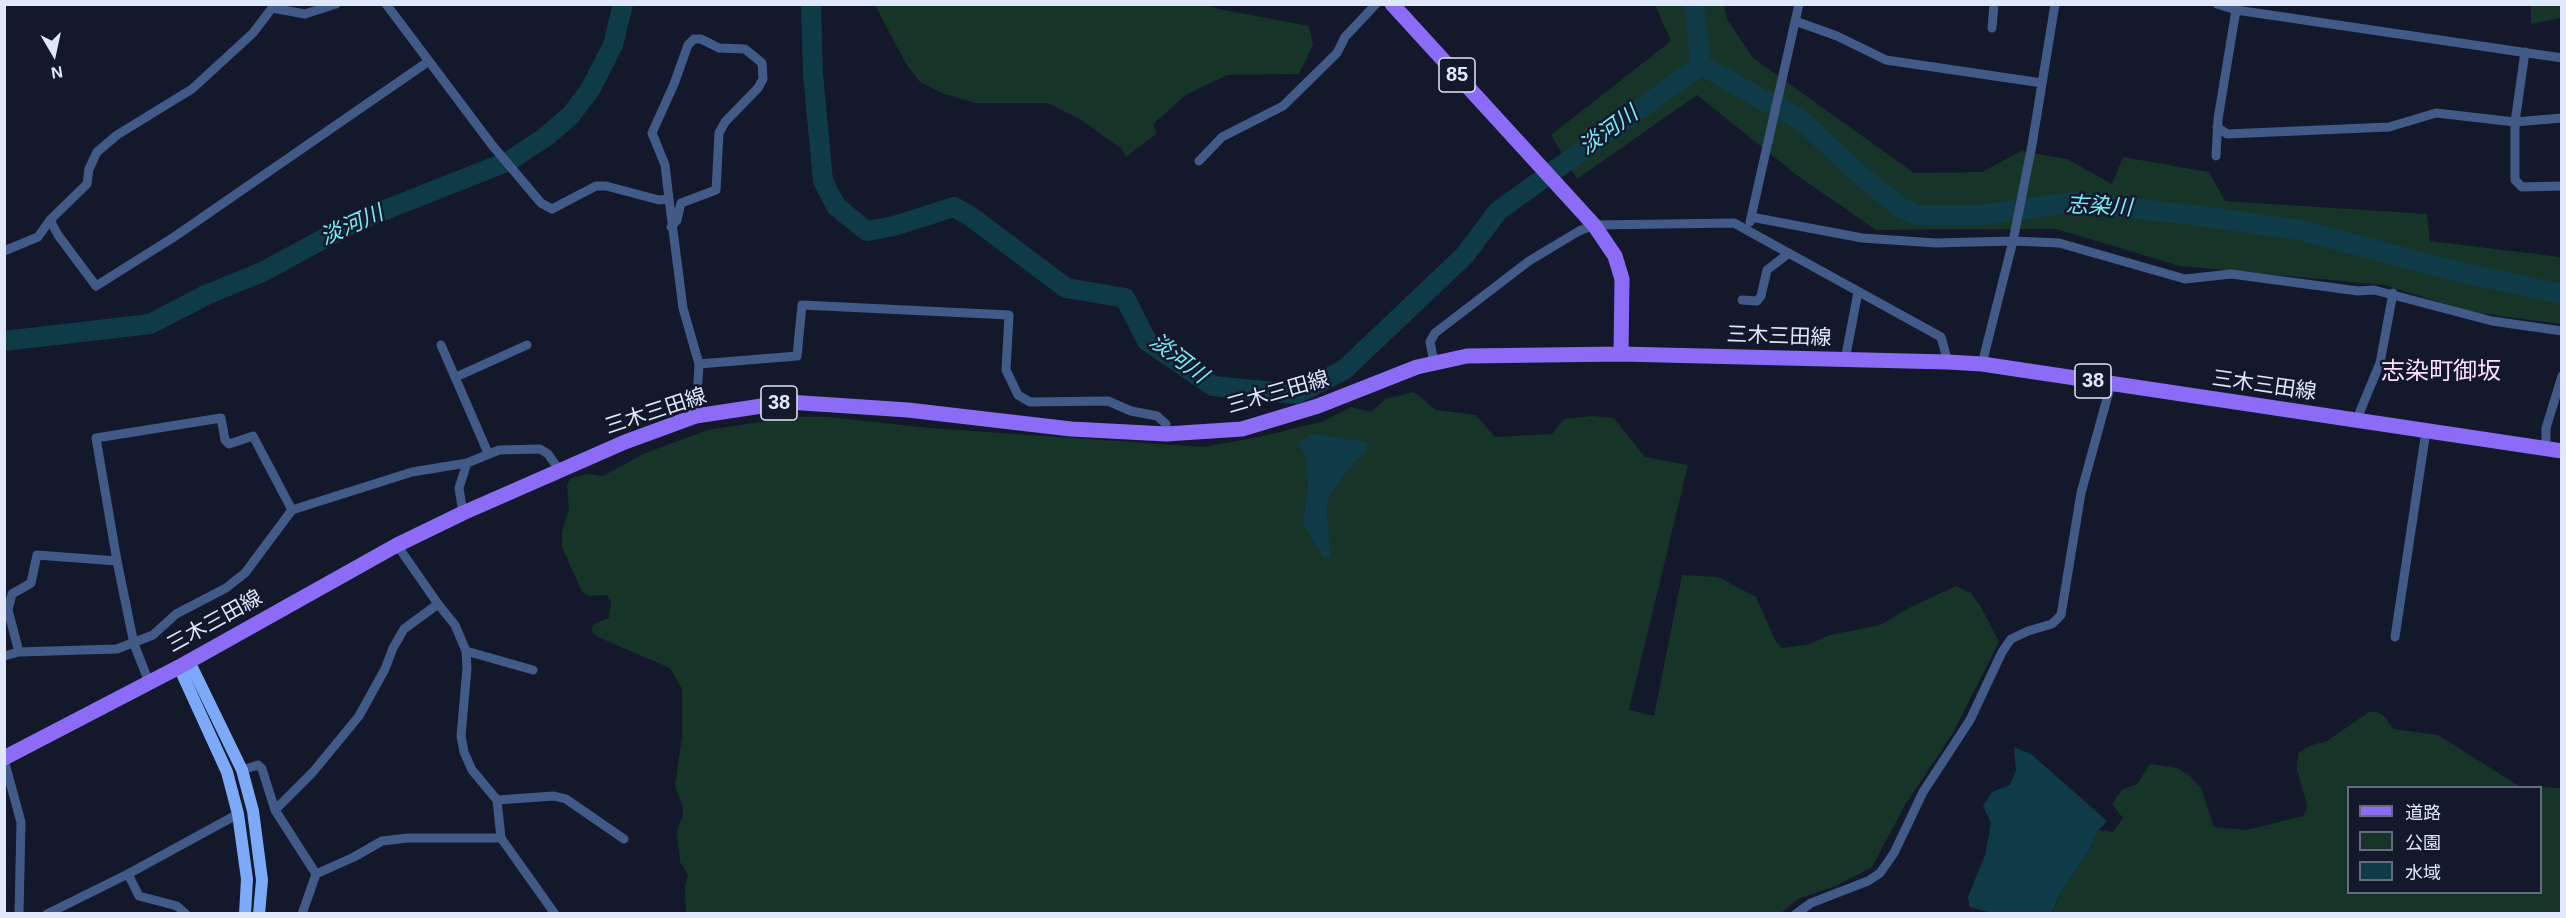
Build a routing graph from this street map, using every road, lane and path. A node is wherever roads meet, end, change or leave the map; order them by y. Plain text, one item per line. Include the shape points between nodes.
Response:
1 (336, 4) edge
2 (386, 4) edge
3 (1376, 4) edge
4 (1392, 4) edge
5 (1799, 4) edge
6 (1994, 4) edge
7 (2055, 4) edge
8 (2217, 4) edge
9 (2236, 10) junction
10 (1795, 21) junction
11 (1992, 28) dead end
12 (2525, 52) junction
13 (2562, 58) edge
14 (429, 61) junction
15 (2042, 83) junction
16 (2562, 118) edge
17 (2515, 122) junction
18 (2217, 127) junction
19 (2216, 156) dead end
20 (1199, 161) dead end
21 (2562, 186) edge
22 (669, 199) junction
23 (1751, 217) junction
24 (50, 220) junction
25 (1594, 225) junction
26 (671, 227) junction
27 (1747, 229) junction
28 (2013, 241) junction
29 (4, 251) edge
30 (1789, 253) junction
31 (1858, 292) junction
32 (2392, 293) junction
33 (1742, 300) dead end
34 (2562, 331) edge
35 (441, 345) dead end
36 (527, 345) dead end
37 (1621, 354) junction
38 (1845, 360) junction
39 (1434, 362) junction
40 (1948, 362) junction
41 (699, 364) junction
42 (1982, 364) junction
43 (2562, 376) edge
44 (456, 377) junction
45 (2111, 384) junction
46 (696, 416) junction
47 (2356, 421) junction
48 (2426, 431) junction
49 (1166, 434) junction
50 (2546, 449) junction
51 (2562, 451) edge
52 (488, 453) junction
53 (467, 463) junction
54 (560, 471) junction
55 (292, 510) junction
56 (463, 513) junction
57 (397, 546) junction
58 (117, 561) junction
59 (438, 604) junction
60 (2395, 637) dead end
61 (134, 644) junction
62 (466, 651) junction
63 (19, 652) junction
64 (4, 656) edge
65 (184, 664) junction
66 (533, 670) dead end
67 (149, 682) junction
68 (4, 759) edge
69 (242, 770) junction
70 (497, 800) junction
71 (275, 810) junction
72 (238, 814) junction
73 (501, 838) junction
74 (624, 838) dead end
75 (128, 874) junction
76 (316, 874) junction
77 (19, 914) edge
78 (47, 914) edge
79 (186, 914) edge
80 (245, 914) edge
81 (259, 914) edge
82 (302, 914) edge
83 (555, 914) edge
84 (1796, 914) edge

1 - 24 street via 305,14 272,8 253,33 192,89 117,135 97,152 87,184
2 - 14 street
3 - 20 street via 1345,37 1336,53 1283,106 1222,137
4 - 25 main road, 85
5 - 10 street
6 - 11 street
7 - 15 street
8 - 9 street
9 - 12 street
9 - 18 street
10 - 15 street via 1886,60
10 - 23 street
12 - 13 street
12 - 17 street
14 - 22 street via 541,203 552,208 596,186
14 - 24 street via 174,237 96,286
15 - 28 street
16 - 17 street
17 - 18 street via 2436,113 2389,128 2227,134
17 - 21 street via 2515,180 2522,187
18 - 19 street
22 - 26 street
22 - 26 street via 665,165 652,133 688,45 701,39 719,48 745,49 762,63 763,79 719,133 716,190 681,203
23 - 27 street
23 - 28 street via 1862,238 1936,243
24 - 29 street via 38,237
25 - 27 street via 1734,224
25 - 37 main road, 85 via 1615,256 1622,279
25 - 39 street via 1529,261 1435,333 1430,342
26 - 41 street via 683,308
27 - 30 street
28 - 32 street via 2058,243 2185,279 2231,274
28 - 42 street
30 - 31 street
30 - 33 street via 1767,270 1757,301
31 - 38 street
31 - 40 street via 1941,337
32 - 34 street via 2492,321
32 - 47 street via 2380,363
35 - 44 street
36 - 44 street
37 - 38 main road, 三木三田線 / 38
37 - 39 main road, 三木三田線 / 38 via 1467,356
38 - 40 main road, 三木三田線 / 38
39 - 49 main road, 三木三田線 / 38 via 1318,406 1242,429
40 - 42 main road, 三木三田線 / 38
41 - 46 street
41 - 49 street via 797,356 802,305 1009,315 1006,370 1018,395 1030,402 1108,401 1157,416 1166,424
42 - 45 main road, 三木三田線 / 38
43 - 50 street via 2546,428
44 - 52 street
45 - 47 main road, 三木三田線 / 38
45 - 84 street via 2081,493 2061,615 2052,624 2012,639 2002,652 1970,720 1923,792 1880,873
46 - 49 main road, 三木三田線 / 38 via 788,402 908,410 1071,429
46 - 54 main road, 三木三田線 / 38
47 - 48 main road, 三木三田線 / 38
48 - 50 main road, 三木三田線 / 38
48 - 60 street
50 - 51 main road, 三木三田線 / 38
52 - 53 street
52 - 54 street via 540,449
53 - 55 street via 412,472
53 - 56 street via 459,488
54 - 56 main road, 三木三田線 / 38
55 - 58 street via 253,436 229,444 221,418 96,438
55 - 61 street via 245,573
56 - 57 main road, 三木三田線 / 38
57 - 59 street
57 - 65 main road, 三木三田線 / 38
58 - 61 street
58 - 63 street via 37,555 31,583 12,594 8,610
59 - 62 street via 455,625
59 - 71 street via 404,629 358,716 313,772
61 - 63 street via 117,649
61 - 67 street
62 - 66 street
62 - 70 street via 461,736 464,752 472,770
63 - 64 street
65 - 67 main road, 三木三田線 / 38
65 - 69 street
65 - 72 street via 223,763
67 - 68 main road, 三木三田線 / 38
68 - 77 street via 21,822
69 - 71 street via 258,765 262,769
69 - 81 street via 253,811 262,880
70 - 73 street
70 - 74 street via 554,796 566,799
71 - 76 street
72 - 75 street
72 - 80 street via 247,879
73 - 76 street via 382,841
73 - 83 street
75 - 78 street
75 - 79 street via 139,896 177,906
76 - 82 street

